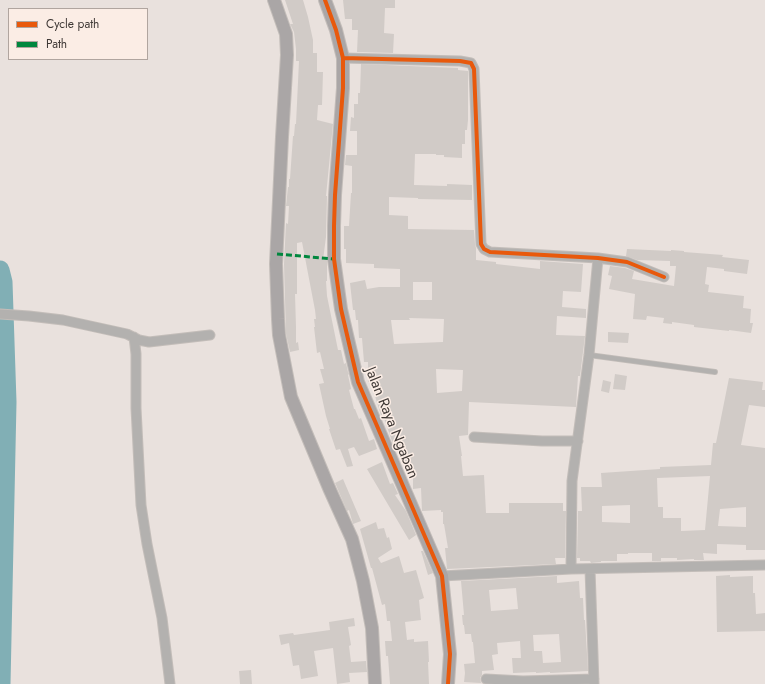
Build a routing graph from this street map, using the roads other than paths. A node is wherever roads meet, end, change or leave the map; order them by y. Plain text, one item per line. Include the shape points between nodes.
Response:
1 (274, 0) edge
2 (325, 0) edge
3 (343, 58) junction
4 (598, 258) junction
5 (664, 277) dead end
6 (0, 314) edge
7 (210, 335) dead end
8 (134, 337) junction
9 (589, 355) junction
10 (715, 372) dead end
11 (474, 437) dead end
12 (578, 441) junction
13 (765, 564) edge
14 (571, 569) junction
15 (590, 569) junction
16 (442, 576) junction
17 (486, 679) dead end
18 (594, 681) edge
19 (512, 682) edge
20 (170, 684) edge
21 (375, 684) edge
22 (448, 684) edge

1 - 21 street via 286,34 288,55 276,264 279,335 290,397 352,539 372,628
2 - 3 street, Jalan Raya Ngaban
3 - 4 street via 471,63 474,69 481,244 484,249 490,252
3 - 16 street, Jalan Raya Ngaban via 334,226 334,259 341,309 358,382
4 - 5 street via 627,262
4 - 9 street
6 - 8 street via 63,320
7 - 8 street via 149,342
8 - 20 street via 141,505 162,618
9 - 10 lane
9 - 12 street
11 - 12 street
12 - 14 street via 572,481
13 - 15 street
14 - 15 street
14 - 16 street
15 - 18 street
16 - 22 street, Jalan Raya Ngaban via 450,654
17 - 19 street
18 - 19 street

